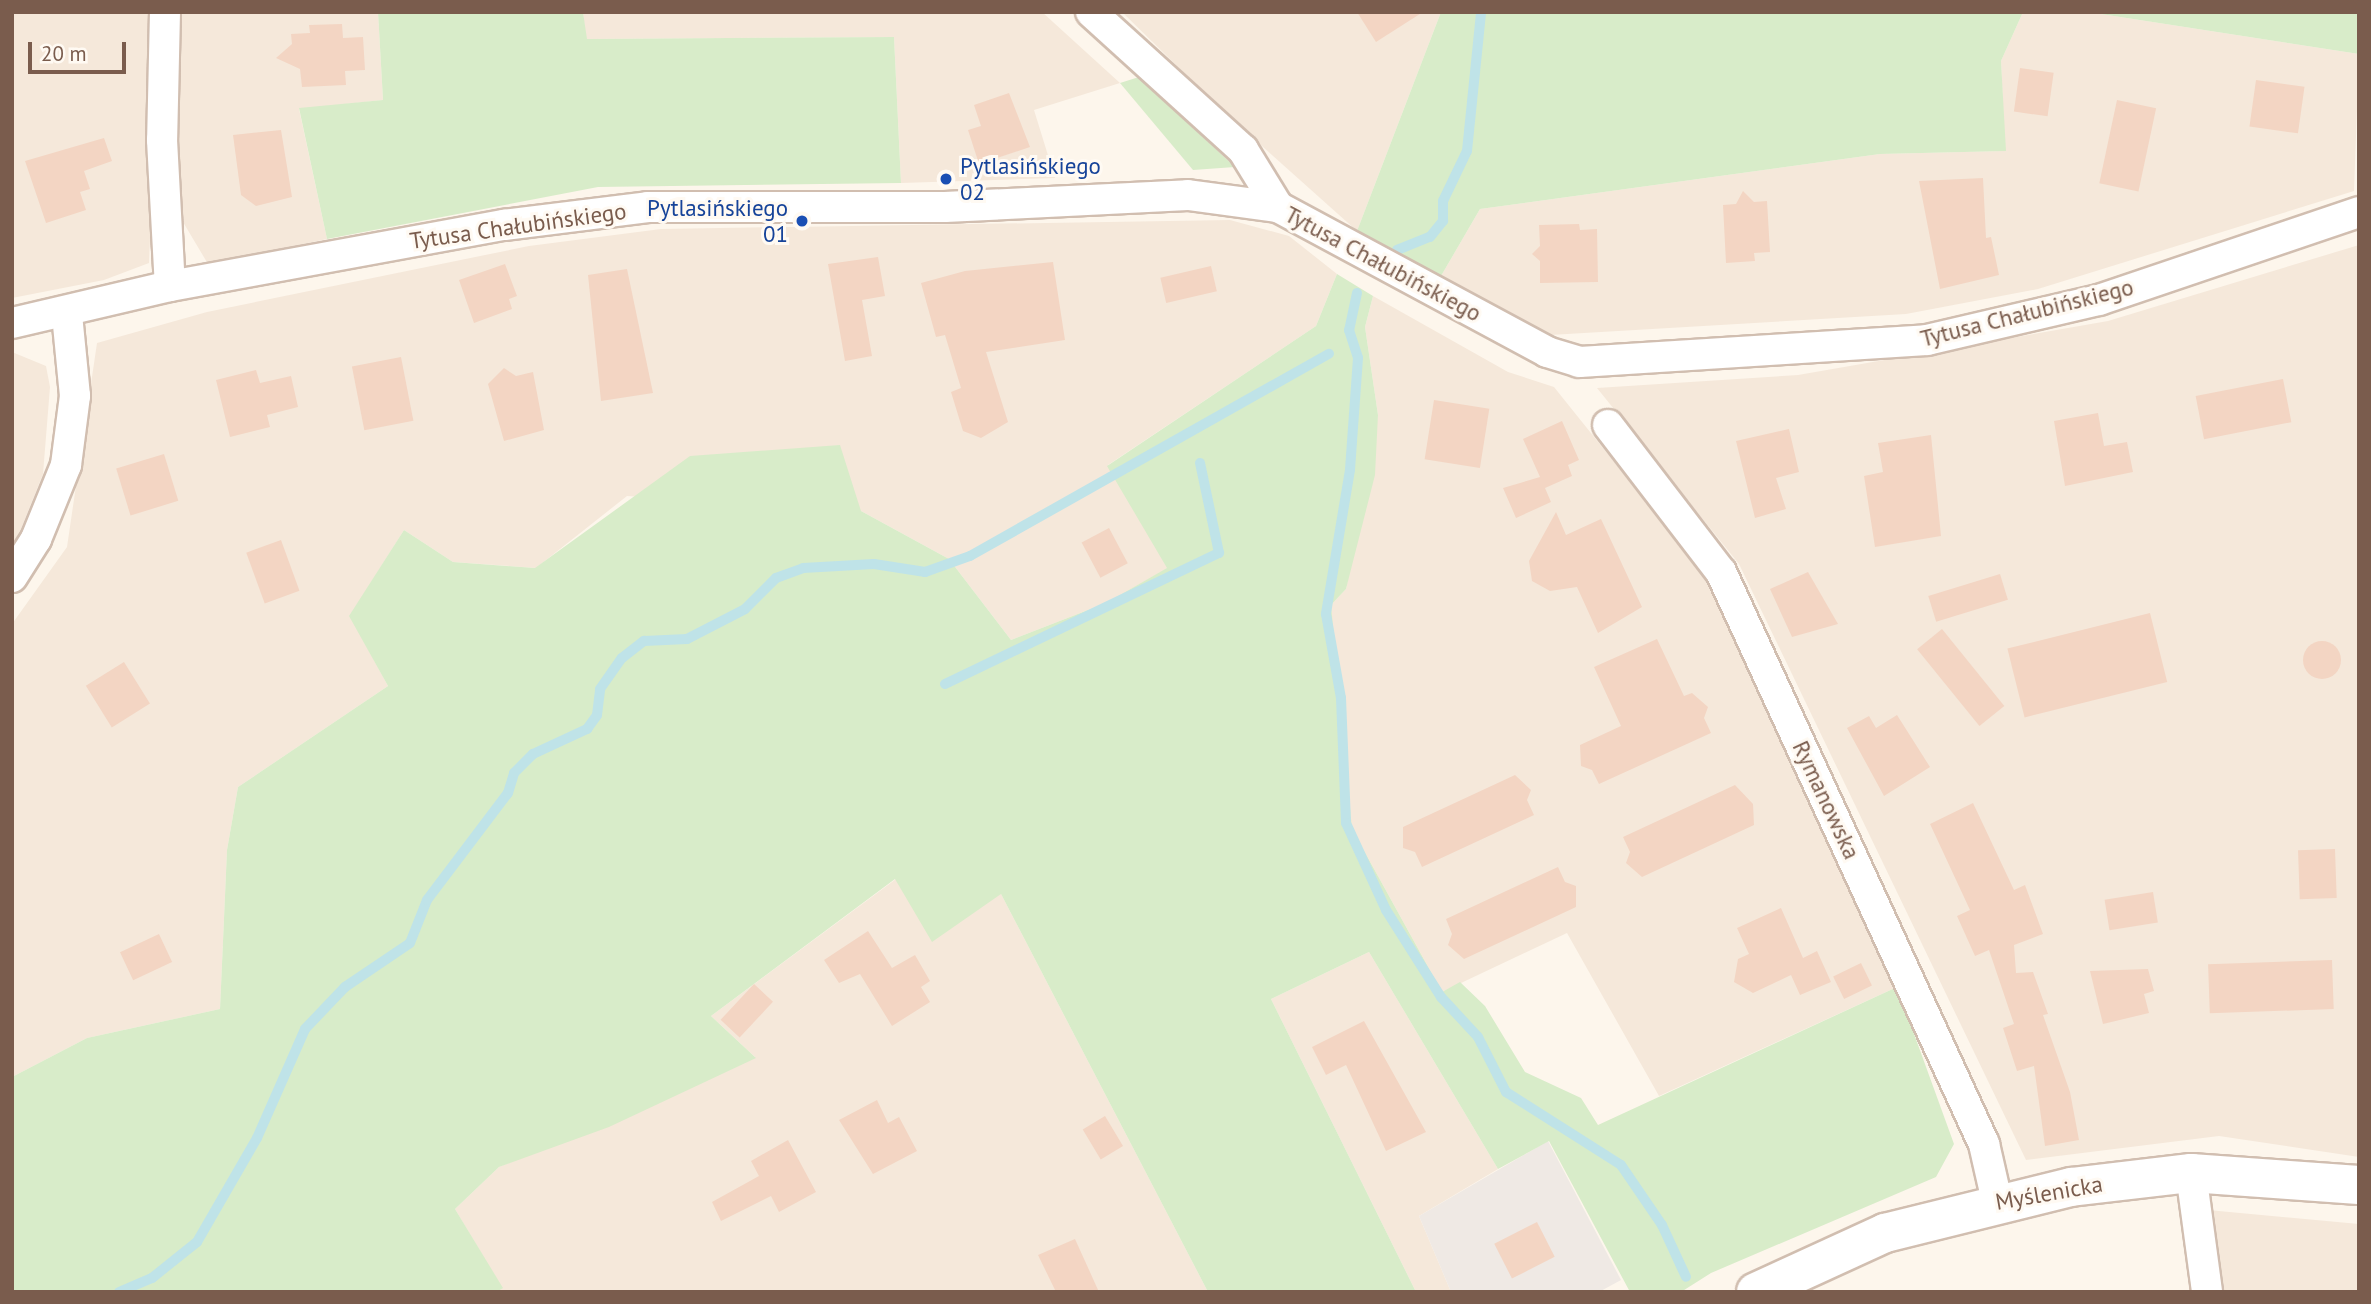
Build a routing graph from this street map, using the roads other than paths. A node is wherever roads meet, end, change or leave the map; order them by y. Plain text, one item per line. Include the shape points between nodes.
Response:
1 (165, 12) edge
2 (1091, 12) edge
3 (1278, 207) junction
4 (2358, 207) edge
5 (170, 286) junction
6 (67, 315) junction
7 (12, 323) edge
8 (1608, 425) dead end
9 (12, 577) edge
10 (2191, 1173) junction
11 (2359, 1185) edge
12 (1997, 1201) junction
13 (1756, 1292) edge
14 (2207, 1292) edge

1 - 5 street via 162,140
2 - 3 street via 1243,150
3 - 4 street, Tytusa Chałubińskiego via 1547,352 1579,362 1927,340 2099,300
3 - 5 street, Tytusa Chałubińskiego via 1188,195 945,207 648,207 505,225
5 - 6 street, Tytusa Chałubińskiego
6 - 7 street, Tytusa Chałubińskiego
6 - 9 street via 75,396 66,465 36,539
8 - 12 street, Rymanowska via 1721,572 1984,1144
10 - 11 street, Myślenicka
10 - 12 street, Myślenicka
10 - 14 street
12 - 13 street, Myślenicka via 1885,1233

